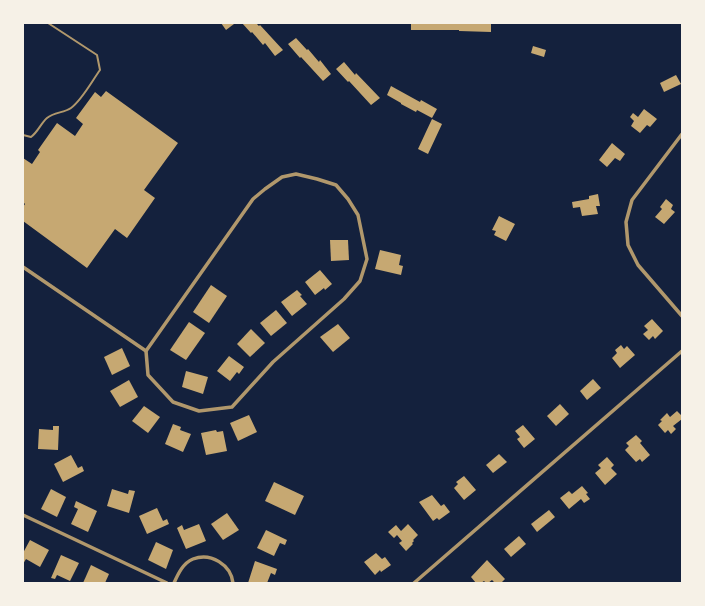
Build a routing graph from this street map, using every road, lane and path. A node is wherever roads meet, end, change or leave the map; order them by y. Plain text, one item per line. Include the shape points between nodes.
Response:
1 (48, 23) edge
2 (682, 134) edge
3 (23, 135) edge
4 (23, 267) edge
5 (682, 316) edge
6 (682, 350) edge
7 (146, 351) junction
8 (23, 515) edge
9 (167, 583) edge
10 (174, 583) edge
11 (233, 583) edge
12 (414, 583) edge

1 - 3 lane via 97,55 100,70 71,108 47,118 31,137
2 - 5 street via 632,200 626,222 628,245 638,265
4 - 7 street
6 - 12 street
7 - 7 street via 253,199 265,189 282,177 296,174 336,185 348,199 358,214 367,259 360,281 344,299 273,362 232,407 199,411 173,402 148,375
8 - 9 street
10 - 11 street via 186,564 201,557 217,560 225,566 231,574

